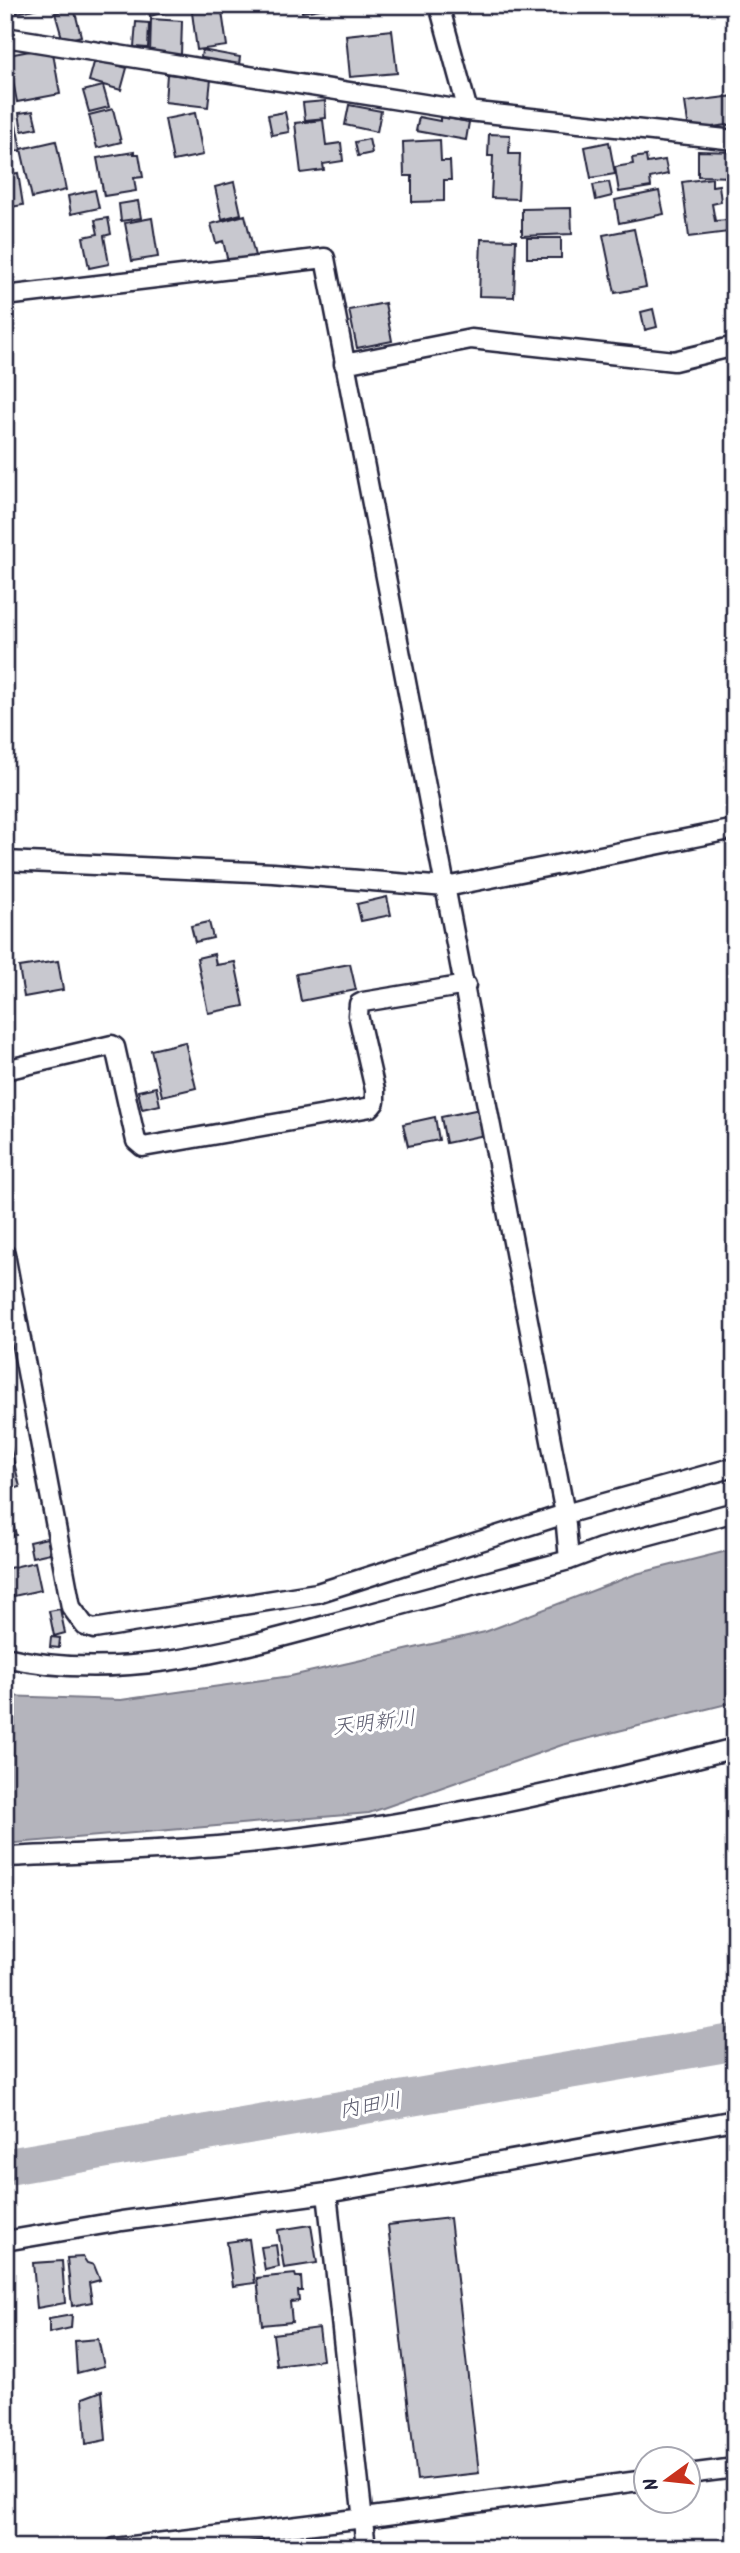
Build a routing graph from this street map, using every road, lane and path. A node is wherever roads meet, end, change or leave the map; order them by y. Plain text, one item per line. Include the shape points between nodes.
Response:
1 (439, 5) edge
2 (5, 37) edge
3 (468, 111) junction
4 (735, 140) edge
5 (5, 296) edge
6 (735, 346) edge
7 (344, 364) junction
8 (735, 829) edge
9 (5, 861) edge
10 (446, 887) junction
11 (466, 985) junction
12 (5, 1070) edge
13 (5, 1254) edge
14 (735, 1467) edge
15 (735, 1512) edge
16 (565, 1514) junction
17 (569, 1560) junction
18 (5, 1657) edge
19 (735, 1748) edge
20 (5, 1857) edge
21 (735, 2120) edge
22 (327, 2193) junction
23 (5, 2241) edge
24 (735, 2468) edge
25 (702, 2472) edge
26 (632, 2482) edge
27 (364, 2518) junction
28 (115, 2548) edge
29 (366, 2548) edge

1 - 3 street
2 - 3 street
3 - 4 street
5 - 7 street via 325,258
6 - 7 street via 674,361 471,339
7 - 10 street
8 - 10 street
9 - 10 street via 273,873
10 - 11 street
11 - 12 street via 359,1004 376,1096 371,1107 143,1147 136,1141 116,1047
11 - 16 street
13 - 16 street via 71,1607 85,1626 94,1629 317,1593
14 - 16 street
15 - 17 street
16 - 17 street
17 - 18 street via 251,1646 153,1664 93,1669
19 - 20 street via 621,1777 396,1823 229,1845
21 - 22 street
22 - 23 street
22 - 27 street
24 - 25 street
26 - 27 street
27 - 28 street
27 - 29 street

